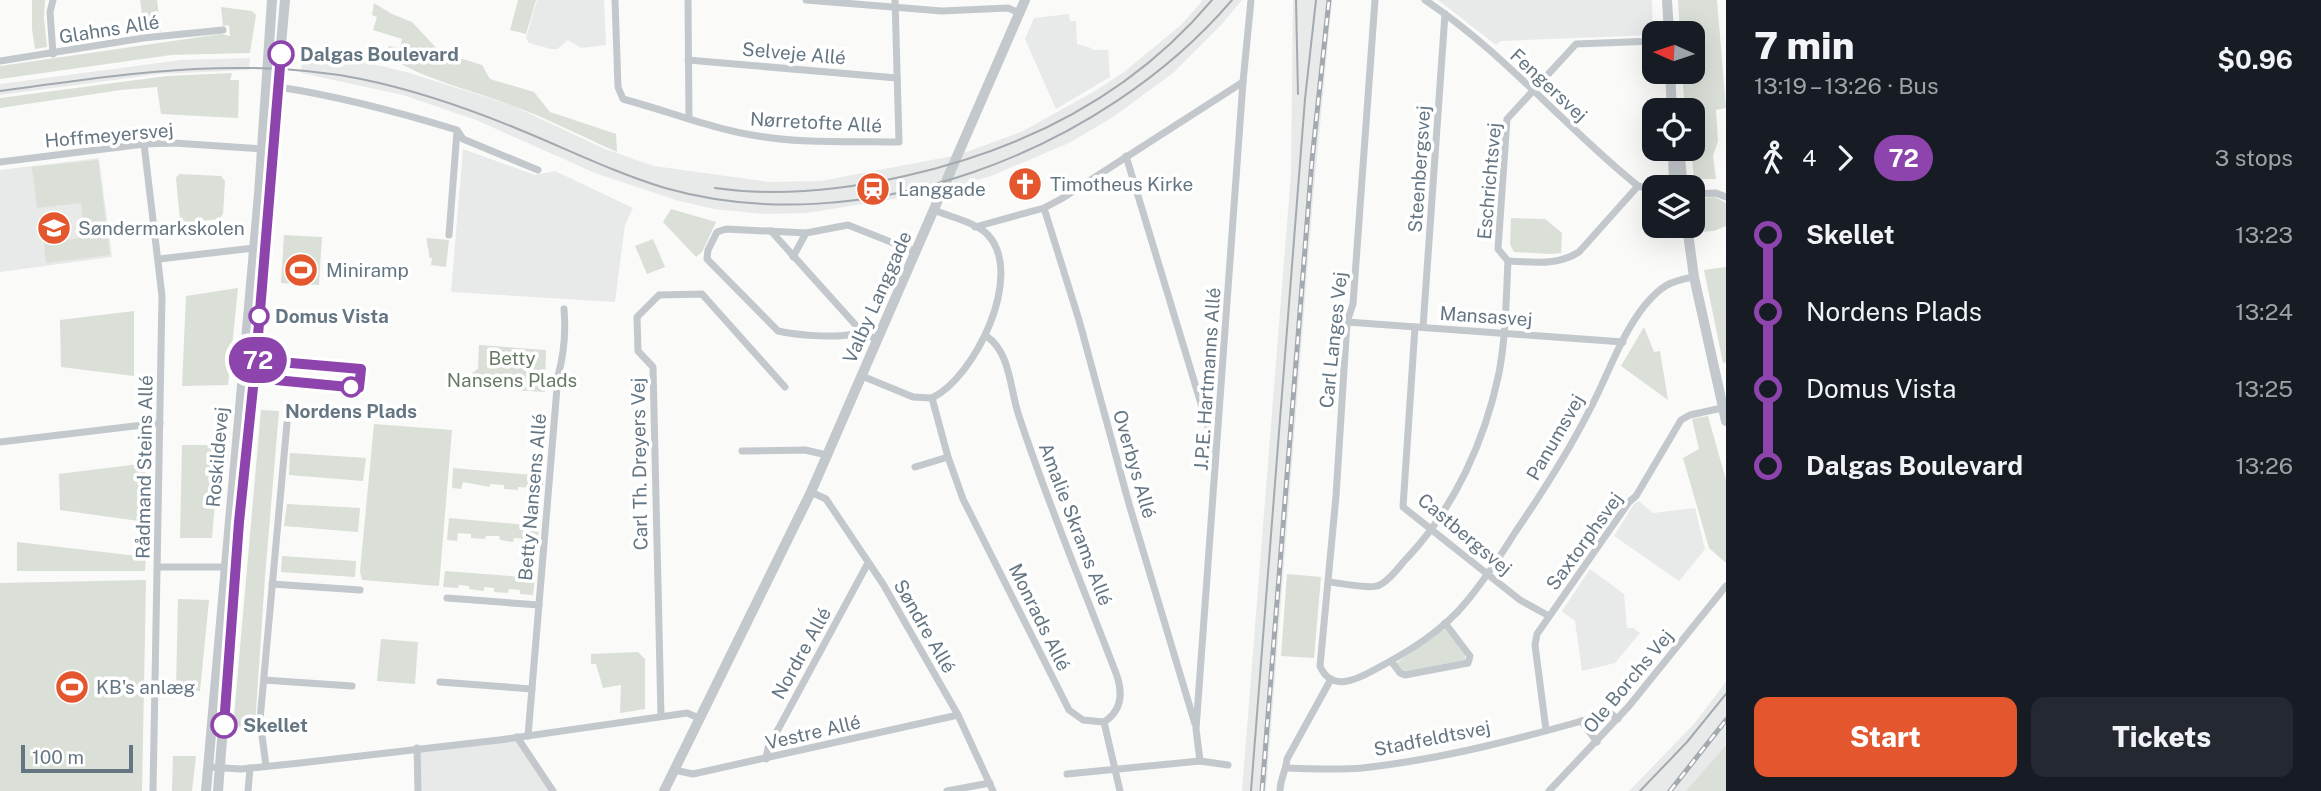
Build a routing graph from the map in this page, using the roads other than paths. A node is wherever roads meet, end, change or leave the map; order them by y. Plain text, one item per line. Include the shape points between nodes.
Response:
1 (52, 0) edge
2 (272, 0) edge
3 (285, 0) edge
4 (615, 0) edge
5 (688, 0) edge
6 (806, 0) edge
7 (972, 0) edge
8 (1026, 0) edge
9 (1251, 0) edge
10 (1374, 0) edge
11 (1424, 0) edge
12 (1667, 0) edge
13 (895, 4) edge
14 (972, 10) junction
15 (1020, 13) junction
16 (1445, 14) junction
17 (1668, 21) edge
18 (223, 30) dead end
19 (1642, 42) edge
20 (53, 54) junction
21 (688, 60) junction
22 (0, 61) edge
23 (897, 78) junction
24 (1243, 82) junction
25 (272, 87) junction
26 (1531, 91) junction
27 (689, 118) junction
28 (457, 130) junction
29 (144, 144) junction
30 (262, 149) junction
31 (1126, 156) junction
32 (0, 162) edge
33 (538, 170) dead end
34 (1638, 186) junction
35 (1642, 187) edge
36 (1705, 193) edge
37 (1726, 197) edge
38 (1044, 208) junction
39 (934, 210) junction
40 (975, 227) junction
41 (771, 231) junction
42 (806, 233) junction
43 (449, 235) dead end
44 (1687, 238) edge
45 (1688, 238) edge
46 (1689, 244) junction
47 (254, 248) junction
48 (916, 252) junction
49 (793, 257) junction
50 (159, 259) junction
51 (1508, 261) junction
52 (1694, 277) junction
53 (564, 309) dead end
54 (1347, 322) junction
55 (1419, 327) junction
56 (861, 331) junction
57 (1504, 333) junction
58 (986, 336) junction
59 (877, 340) junction
60 (1623, 342) junction
61 (256, 360) junction
62 (243, 368) junction
63 (862, 376) junction
64 (254, 378) junction
65 (785, 387) dead end
66 (932, 398) junction
67 (1723, 408) junction
68 (1726, 421) edge
69 (159, 423) junction
70 (286, 423) dead end
71 (0, 442) edge
72 (742, 451) dead end
73 (827, 455) junction
74 (1217, 456) junction
75 (948, 457) junction
76 (915, 467) dead end
77 (811, 492) junction
78 (1431, 530) junction
79 (868, 563) junction
80 (158, 567) junction
81 (225, 567) junction
82 (1487, 574) junction
83 (1329, 582) junction
84 (272, 584) junction
85 (1726, 586) edge
86 (360, 590) dead end
87 (447, 598) dead end
88 (539, 605) junction
89 (1549, 616) junction
90 (1445, 623) junction
91 (1391, 661) junction
92 (1331, 679) junction
93 (264, 680) junction
94 (440, 682) dead end
95 (352, 686) dead end
96 (532, 689) junction
97 (958, 715) junction
98 (661, 716) junction
99 (699, 718) junction
100 (1618, 719) junction
101 (1581, 721) junction
102 (1104, 722) junction
103 (1196, 729) junction
104 (1546, 730) junction
105 (528, 736) junction
106 (517, 737) junction
107 (1597, 742) junction
108 (416, 748) junction
109 (766, 759) junction
110 (1200, 761) junction
111 (1228, 765) dead end
112 (266, 766) junction
113 (208, 767) junction
114 (221, 768) junction
115 (250, 768) junction
116 (1287, 768) junction
117 (674, 770) junction
118 (1113, 770) junction
119 (1068, 774) dead end
120 (990, 783) junction
121 (153, 791) edge
122 (206, 791) edge
123 (218, 791) edge
124 (248, 791) edge
125 (418, 791) edge
126 (553, 791) edge
127 (664, 791) edge
128 (947, 791) edge
129 (993, 791) edge
130 (1120, 791) edge
131 (1280, 791) edge
132 (1549, 791) edge

1 - 20 street
2 - 25 street, Roskildevej
3 - 25 street, Roskildevej
4 - 27 street, Nørretofte Allé via 619,93 623,99
5 - 21 street
6 - 13 street
7 - 14 street
8 - 15 street, Valby Langgade
9 - 24 street, J.P.E. Hartmanns Allé
10 - 54 street, Carl Langes Vej via 1353,304
11 - 16 street, Fengersvej
12 - 17 street
13 - 14 street
13 - 23 street
14 - 15 street via 1009,8
15 - 39 street, Valby Langgade
16 - 26 street, Fengersvej
16 - 55 street, Steenbergsvej
18 - 20 street, Glahns Allé
19 - 26 street, Eschrichtsvej via 1576,44
20 - 22 street, Glahns Allé
21 - 23 street, Selveje Allé
21 - 27 street
23 - 27 street, Nørretofte Allé via 899,142 762,137
24 - 31 street
24 - 74 street, J.P.E. Hartmanns Allé
25 - 28 street via 356,102
25 - 30 street, Roskildevej
25 - 61 street, Roskildevej
26 - 34 street, Fengersvej
26 - 51 street, Eschrichtsvej via 1507,119 1498,249
28 - 33 street via 463,139
28 - 43 street
29 - 30 street, Hoffmeyersvej
29 - 32 street, Hoffmeyersvej
29 - 50 street, Rådmand Steins Allé
30 - 47 street, Roskildevej
31 - 38 street
31 - 74 street
34 - 35 street, Fengersvej
34 - 51 street via 1579,252 1551,263
36 - 37 street
38 - 40 street
38 - 103 street, Overbys Allé
39 - 40 street
39 - 48 street, Valby Langgade
40 - 58 street via 987,233 995,245 1000,269
41 - 42 street
41 - 49 street
41 - 56 street via 717,232 707,259 778,331 846,335
42 - 48 street via 848,225
42 - 49 street
44 - 46 street
45 - 46 street
46 - 52 street
47 - 50 street
47 - 62 street, Roskildevej
48 - 59 street, Valby Langgade
49 - 56 street
50 - 69 street, Rådmand Steins Allé
51 - 57 street, Eschrichtsvej
52 - 60 street, Panumsvej via 1666,284 1646,304
52 - 67 street
53 - 88 street, Betty Nansens Allé via 566,328
54 - 55 street, Mansasvej
54 - 83 street, Carl Langes Vej
55 - 57 street, Mansasvej
55 - 78 street, Castbergsvej via 1403,507
56 - 59 street
57 - 60 street, Mansasvej
57 - 78 street, Eschrichtsvej via 1499,372 1479,440 1459,485
58 - 66 street via 965,369
58 - 102 street, Amalie Skrams Allé via 997,343 1003,356 1026,437 1121,690 1119,705
59 - 63 street, Valby Langgade
60 - 82 street, Panumsvej via 1559,464
61 - 62 street
61 - 64 street, Roskildevej
61 - 64 street via 361,369 359,388
62 - 64 street
62 - 81 street, Roskildevej
63 - 66 street via 914,397
63 - 73 street, Valby Langgade
64 - 114 street, Roskildevej
65 - 98 street, Carl Th. Dreyers Vej via 702,294 659,295 637,317 638,351 653,367
66 - 75 street, Monrads Allé
67 - 68 street
67 - 89 street, Saxtorphsvej via 1681,420 1636,496
69 - 71 street
69 - 80 street, Rådmand Steins Allé
70 - 84 street
72 - 73 street via 806,450
73 - 77 street, Valby Langgade
74 - 103 street, J.P.E. Hartmanns Allé
75 - 76 street
75 - 102 street, Monrads Allé via 964,499 1065,703 1083,720
77 - 79 street, Søndre Allé via 826,499
77 - 99 street, Valby Langgade
78 - 82 street, Castbergsvej
78 - 83 street, Eschrichtsvej via 1377,586
79 - 97 street, Søndre Allé
79 - 109 street, Nordre Allé
80 - 81 street
80 - 121 street, Rådmand Steins Allé
81 - 113 street, Roskildevej
82 - 89 street, Castbergsvej
82 - 90 street, Panumsvej
83 - 92 street, Carl Langes Vej via 1320,666
84 - 86 street
84 - 93 street
85 - 100 street, Ole Borchs Vej
87 - 88 street, Betty Nansens Allé
88 - 96 street, Betty Nansens Allé
89 - 104 street, Saxtorphsvej via 1535,639
90 - 91 street, Panumsvej
90 - 91 street via 1470,656 1468,663 1405,675
91 - 92 street, Panumsvej via 1348,683
92 - 116 street
93 - 95 street
93 - 112 street via 260,720
94 - 96 street
96 - 105 street, Betty Nansens Allé
97 - 109 street, Vestre Allé
97 - 120 street, Søndre Allé
98 - 99 street via 687,713
98 - 105 street
99 - 117 street, Valby Langgade
100 - 101 street, Stadfeldtsvej via 1610,713
100 - 107 street, Ole Borchs Vej
101 - 104 street, Stadfeldtsvej
101 - 107 street
102 - 118 street
103 - 110 street, J.P.E. Hartmanns Allé
104 - 116 street, Stadfeldtsvej via 1395,763 1333,770
105 - 106 street
106 - 108 street
106 - 126 street
107 - 132 street, Ole Borchs Vej
108 - 112 street
108 - 125 street
109 - 117 street, Vestre Allé via 693,774
110 - 111 street
110 - 118 street
112 - 115 street
113 - 114 street
113 - 122 street, Roskildevej
114 - 115 street
114 - 123 street, Roskildevej
115 - 124 street
116 - 131 street
117 - 127 street, Valby Langgade
118 - 119 street
118 - 130 street
120 - 128 street
120 - 129 street, Søndre Allé

